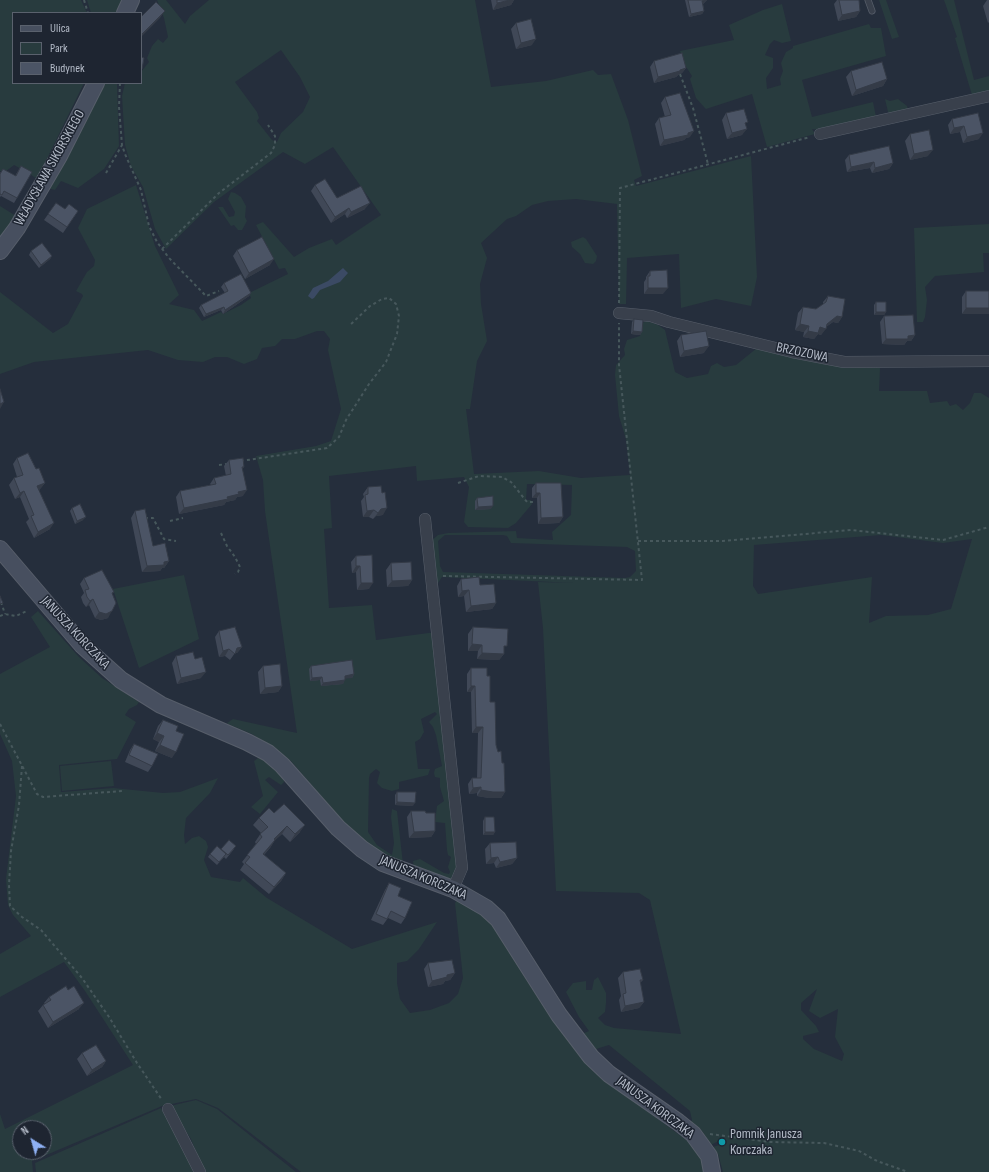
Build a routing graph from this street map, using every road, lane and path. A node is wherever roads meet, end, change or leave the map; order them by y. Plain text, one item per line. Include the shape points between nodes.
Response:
1 (84, 0) edge
2 (131, 0) edge
3 (868, 0) edge
4 (872, 11) dead end
5 (88, 12) edge
6 (125, 12) edge
7 (680, 74) edge
8 (95, 84) edge
9 (120, 84) edge
10 (989, 96) edge
11 (268, 125) dead end
12 (820, 134) joint
13 (122, 146) junction
14 (708, 164) junction
15 (106, 173) dead end
16 (162, 249) junction
17 (0, 251) edge
18 (219, 291) dead end
19 (620, 313) junction
20 (349, 326) dead end
21 (989, 361) edge
22 (241, 461) edge
23 (233, 462) edge
24 (219, 465) dead end
25 (458, 483) dead end
26 (534, 502) dead end
27 (183, 518) dead end
28 (141, 519) edge
29 (425, 519) dead end
30 (170, 521) dead end
31 (989, 526) edge
32 (221, 533) dead end
33 (176, 541) dead end
34 (638, 541) junction
35 (0, 549) edge
36 (235, 574) dead end
37 (432, 576) junction
38 (0, 600) edge
39 (27, 611) dead end
40 (5, 614) junction
41 (0, 616) edge
42 (0, 724) edge
43 (22, 766) junction
44 (122, 790) dead end
45 (453, 889) junction
46 (168, 1109) joint
47 (706, 1133) dead end
48 (200, 1172) edge
49 (712, 1172) edge
50 (908, 1172) edge

1 - 5 path
2 - 6 street
3 - 4 lane
7 - 14 path via 693,108
8 - 17 street, WŁADYSŁAWA SIKORSKIEGO via 17,228
9 - 13 path
10 - 12 street
11 - 16 path via 275,136 276,145 271,153 219,193
12 - 14 path
13 - 15 path
13 - 16 path via 141,190 149,226
14 - 19 path via 620,188
16 - 18 path via 206,296
19 - 21 street, BRZOZOWA via 651,316 776,348 844,362
19 - 34 path via 619,365
20 - 22 path via 370,306 382,299 389,298 396,304 400,316 397,334 386,362 346,420 339,438 327,448
23 - 24 path
25 - 26 path via 479,476 502,477 511,482 523,500
27 - 30 path
28 - 33 path via 153,518 164,539
29 - 37 street
31 - 34 path via 943,540 851,530 723,541
32 - 36 path via 240,567
34 - 37 path via 642,580
35 - 45 street, JANUSZA KORCZAKA via 82,645 121,680 161,705 268,753 282,765 338,828 362,849 383,863
37 - 45 street via 462,868
38 - 40 path
39 - 40 path via 16,616
40 - 41 path
42 - 43 path
43 - 44 path via 37,794 42,797
43 - 46 path via 19,805 11,851 10,906 22,918 41,930 82,978
45 - 49 street, JANUSZA KORCZAKA via 486,908 498,919 559,1015 591,1057 609,1074 693,1134 709,1156
46 - 48 street
47 - 50 path via 770,1142 824,1143 859,1151 877,1161

